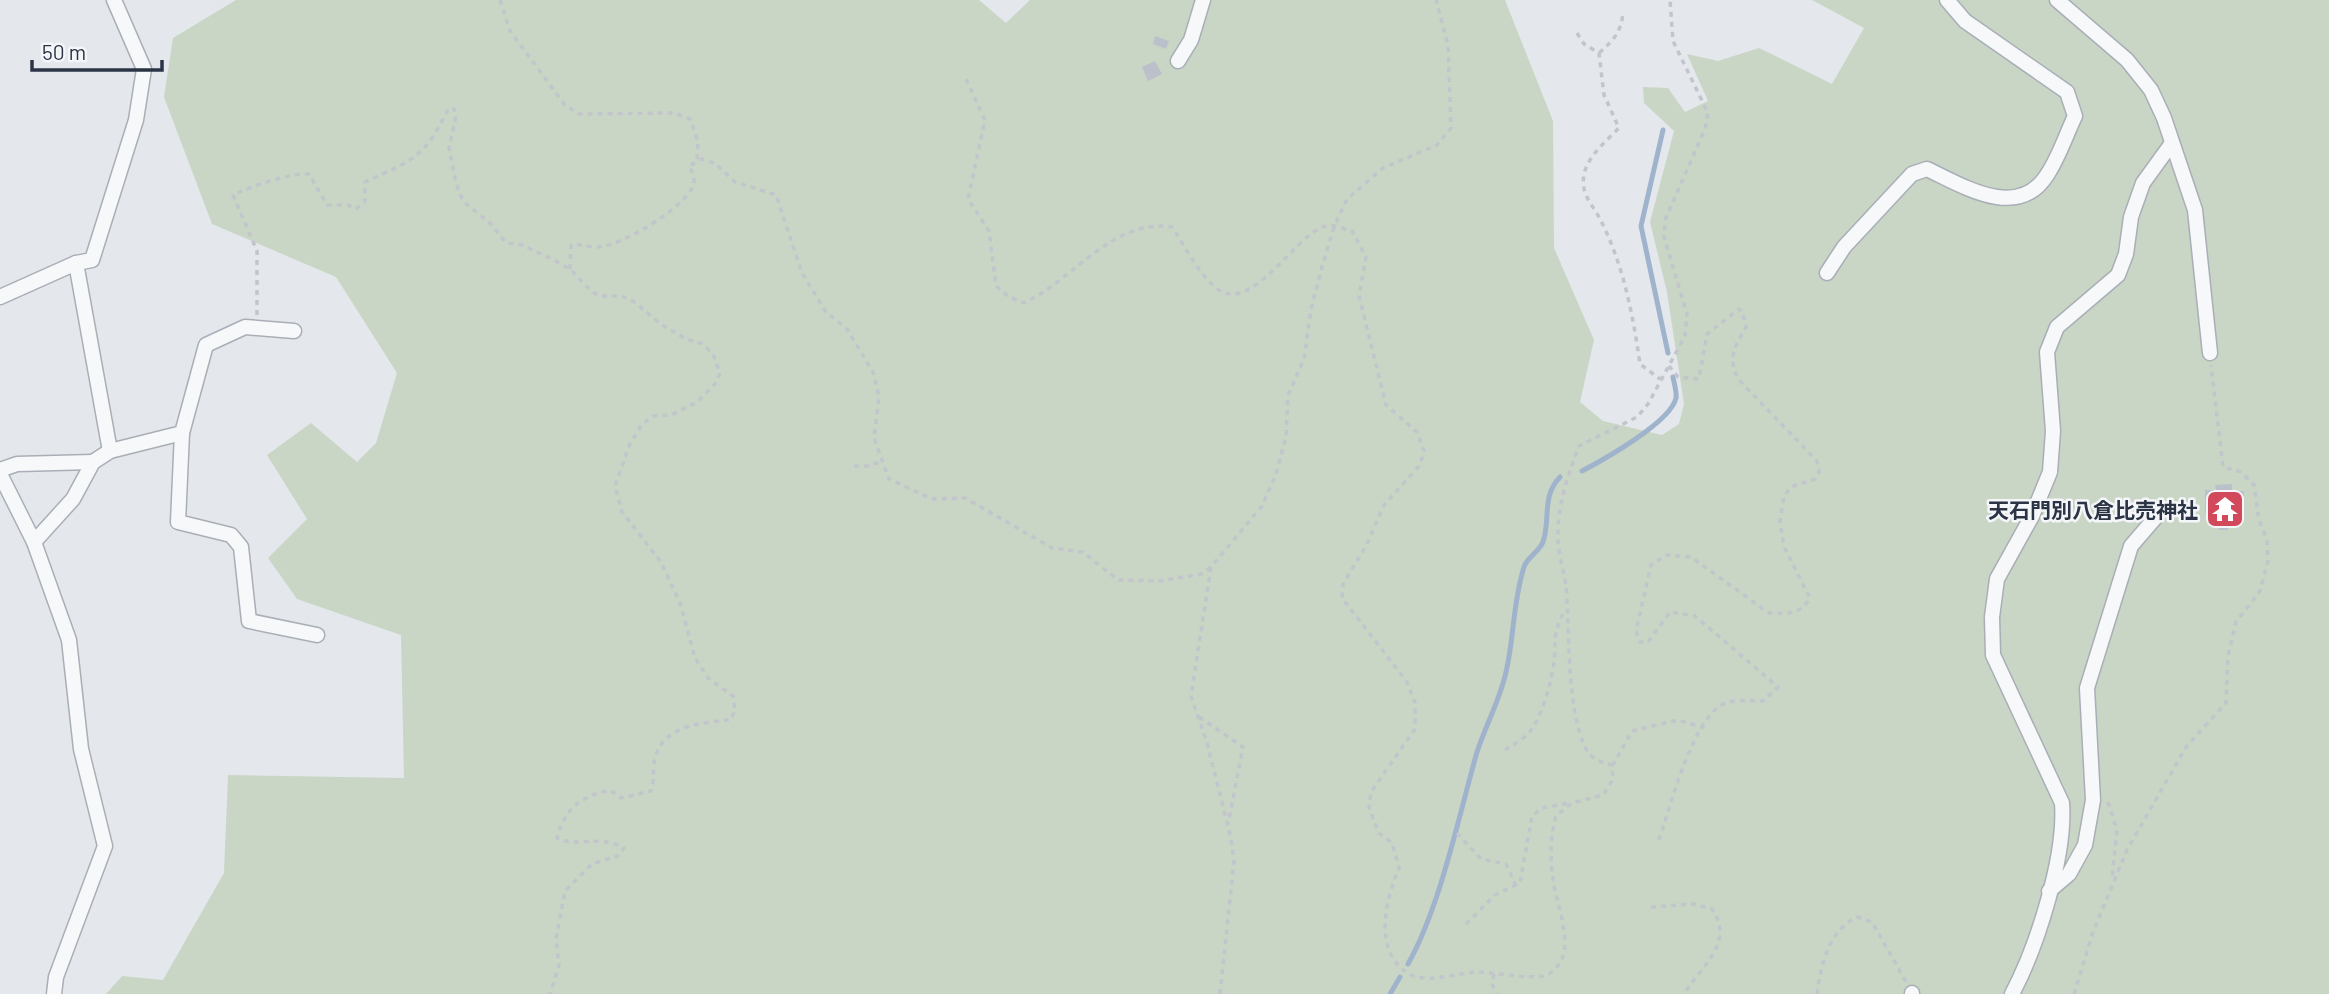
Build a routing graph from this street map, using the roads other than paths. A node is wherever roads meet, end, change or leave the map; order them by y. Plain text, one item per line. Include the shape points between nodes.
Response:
1 (114, 0) edge
2 (1203, 0) edge
3 (1947, 0) edge
4 (2057, 0) edge
5 (1178, 61) dead end
6 (2172, 143) junction
7 (76, 264) junction
8 (1827, 273) dead end
9 (0, 297) edge
10 (294, 331) dead end
11 (2210, 353) road end
12 (182, 433) junction
13 (110, 451) junction
14 (93, 462) junction
15 (0, 472) edge
16 (2156, 517) dead end
17 (34, 542) junction
18 (317, 635) dead end
19 (2049, 891) junction
20 (54, 994) edge
21 (2012, 994) edge

1 - 7 street via 144,69 136,120 92,260
2 - 5 street via 1191,40
3 - 8 street via 1965,21 2067,92 2075,116 2047,176 2022,197 2005,200 1974,191 1927,169 1912,174 1844,247
4 - 6 street via 2127,60 2151,90
6 - 11 street via 2195,209
6 - 19 street via 2143,183 2118,275 2057,327 2047,352 2053,431 2050,472 1997,579 1993,655 2062,803 2064,830
7 - 9 street
7 - 13 street
10 - 12 street via 245,327 206,345
12 - 13 street
12 - 18 street via 178,522 231,535 242,547 249,621
13 - 14 street
14 - 15 street via 17,464
14 - 17 street via 73,499
15 - 17 street
16 - 19 street via 2131,546 2087,688 2093,800 2085,845 2069,874
17 - 20 street via 69,640 81,749 105,846 56,977
19 - 21 street

